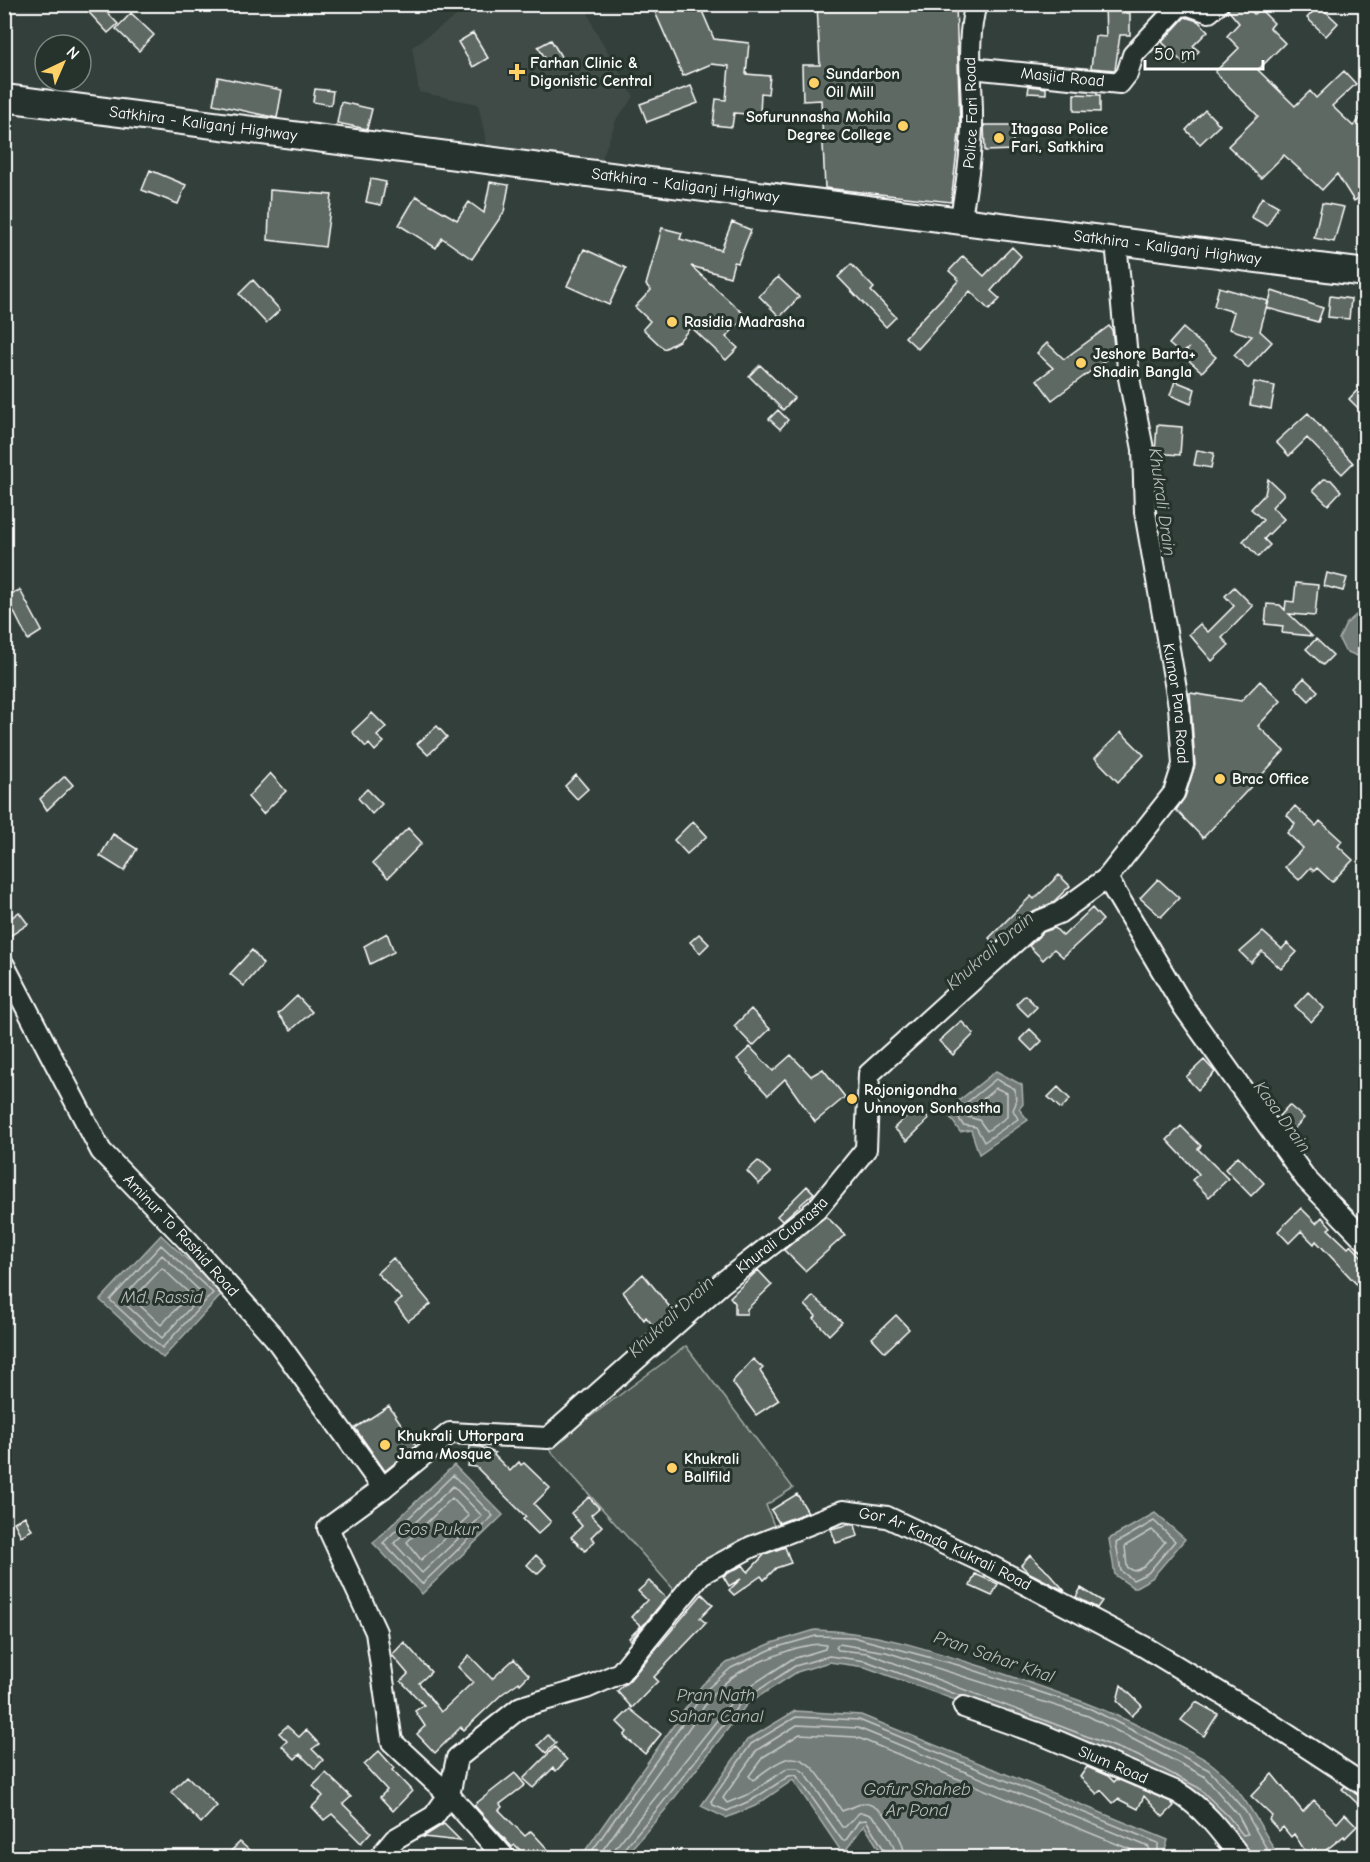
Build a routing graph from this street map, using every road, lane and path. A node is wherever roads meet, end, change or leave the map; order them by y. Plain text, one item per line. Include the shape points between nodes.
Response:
1 (976, 4) edge
2 (1218, 4) edge
3 (970, 68) junction
4 (4, 98) edge
5 (960, 222) junction
6 (1116, 242) junction
7 (1365, 273) edge
8 (1107, 878) junction
9 (4, 965) edge
10 (1365, 1241) edge
11 (383, 1488) junction
12 (964, 1707) dead end
13 (1365, 1786) edge
14 (449, 1795) junction
15 (379, 1857) edge
16 (505, 1857) edge
17 (1241, 1857) edge

1 - 3 street, Police Fari Road
2 - 3 street, Masjid Road via 1209,12 1179,6 1133,54 1120,83
3 - 5 street, Police Fari Road via 972,125
4 - 5 highway, Satkhira - Kaliganj Highway
5 - 6 highway, Satkhira - Kaliganj Highway
6 - 7 highway, Satkhira - Kaliganj Highway
6 - 8 street, Kumor Para Road via 1129,378 1143,449 1144,512 1179,706 1183,765 1174,793
8 - 10 street via 1183,1006 1306,1179
8 - 11 street, Khurali Cuorasta via 1059,913 1037,922 869,1074 866,1149 817,1209 722,1283 548,1438 450,1433
9 - 11 street, Aminur To Rashid Road via 101,1151 274,1337
11 - 14 street, Khurali Cuorasta via 328,1528 376,1632 392,1742
12 - 17 street, Slum Road via 1043,1735 1177,1792 1217,1827
13 - 14 street, Gor Ar Kanda Kukrali Road via 1262,1718 1133,1641 993,1567 887,1517 843,1511 751,1547 701,1574 620,1672 586,1688 521,1707 457,1758
14 - 15 street via 434,1816 395,1839
14 - 16 street

